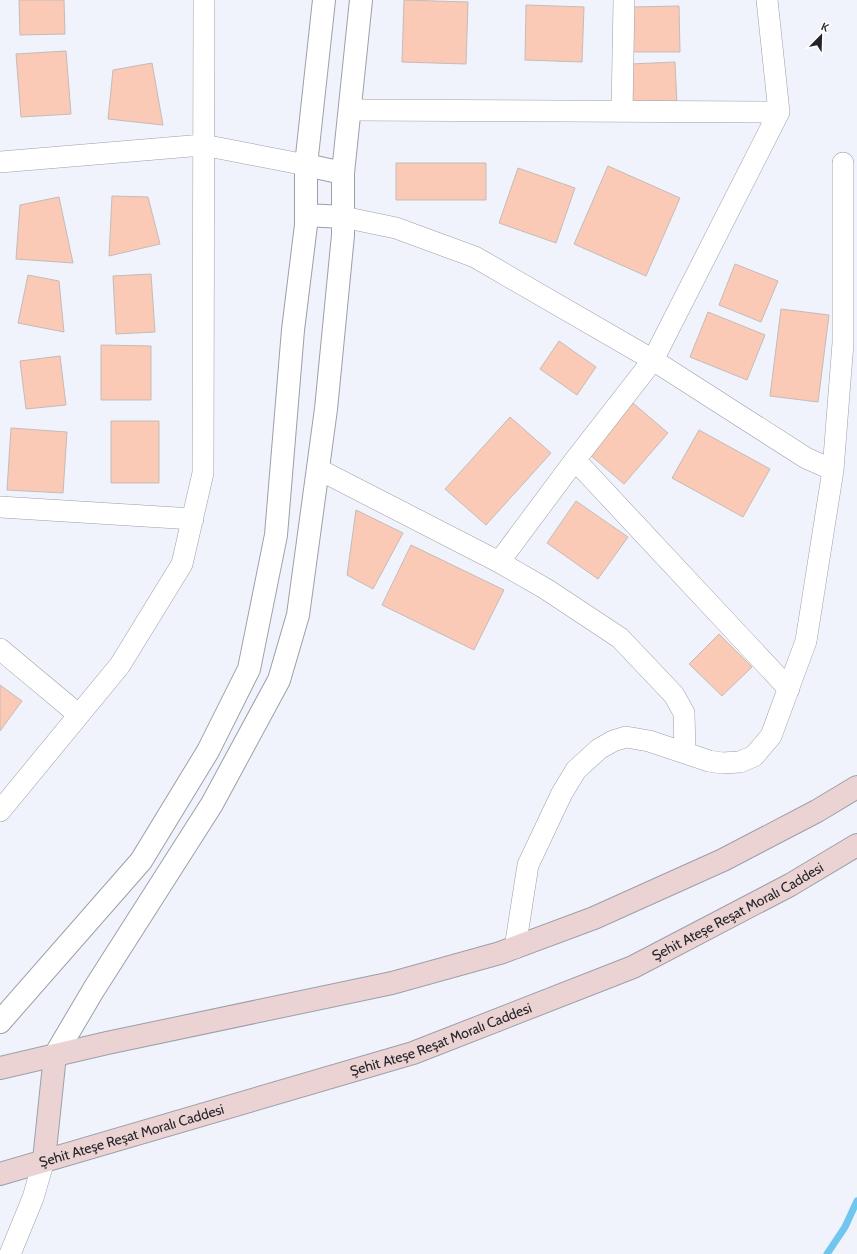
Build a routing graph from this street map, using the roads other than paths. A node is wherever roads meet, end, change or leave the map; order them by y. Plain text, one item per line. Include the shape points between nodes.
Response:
1 (204, 0) edge
2 (324, 0) edge
3 (361, 0) edge
4 (624, 0) edge
5 (767, 0) edge
6 (350, 110) junction
7 (622, 111) junction
8 (779, 112) junction
9 (203, 145) junction
10 (0, 162) edge
11 (843, 163) dead end
12 (306, 165) junction
13 (343, 173) junction
14 (306, 215) junction
15 (343, 217) junction
16 (653, 360) junction
17 (575, 460) junction
18 (318, 469) junction
19 (834, 470) junction
20 (0, 507) edge
21 (193, 519) junction
22 (499, 562) junction
23 (0, 649) edge
24 (789, 689) junction
25 (79, 715) junction
26 (685, 752) junction
27 (857, 787) edge
28 (0, 811) edge
29 (857, 845) edge
30 (515, 948) junction
31 (0, 1022) edge
32 (56, 1055) junction
33 (0, 1068) edge
34 (44, 1160) junction
35 (0, 1174) edge
36 (10, 1254) edge

1 - 9 street
2 - 12 street
3 - 6 street
4 - 7 street
5 - 8 street
6 - 7 street
6 - 13 street
7 - 8 street
8 - 16 street
9 - 10 street
9 - 12 street
9 - 21 street via 203,474
11 - 19 street via 843,343
12 - 13 street
12 - 14 street
13 - 15 street
14 - 15 street
14 - 31 street via 293,330 276,534 249,669 208,751 141,861
15 - 16 street via 396,228 475,257
15 - 18 street
16 - 17 street
16 - 19 street via 806,458
17 - 22 street
17 - 24 street
18 - 22 street
18 - 32 street via 298,614 279,680 212,804 94,989
19 - 24 street via 806,641
20 - 21 street
21 - 25 street via 182,564 120,665
22 - 26 street via 546,589 620,638 674,695 684,713
23 - 25 street
24 - 26 street via 771,736 754,756 740,762 722,763
25 - 28 street
26 - 30 street via 626,737 612,741 576,770 562,793 528,865
27 - 30 main road via 817,812 723,860 594,918
29 - 34 main road, Şehit Ateşe Reşat Moralı Caddesi via 790,886 633,967 413,1053
30 - 32 main road via 392,983
32 - 33 main road
32 - 34 main road
34 - 35 main road, Şehit Ateşe Reşat Moralı Caddesi
34 - 36 street

